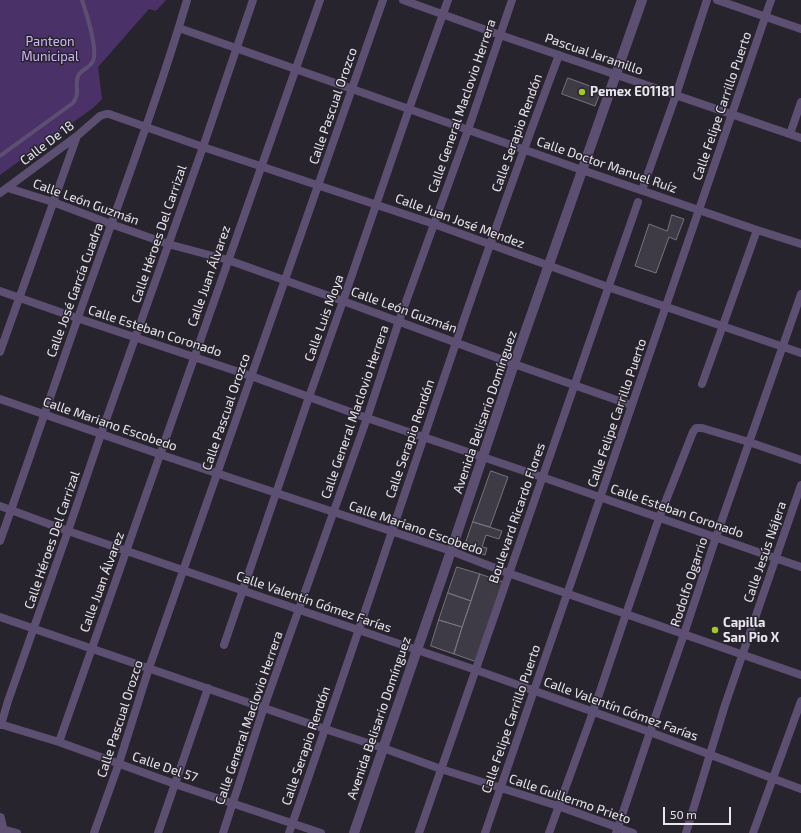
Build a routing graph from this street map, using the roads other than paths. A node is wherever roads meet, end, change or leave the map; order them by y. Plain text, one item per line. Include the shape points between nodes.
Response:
1 (82, 0) edge
2 (187, 0) edge
3 (253, 0) edge
4 (320, 0) edge
5 (383, 0) edge
6 (403, 0) edge
7 (448, 0) edge
8 (512, 0) edge
9 (642, 0) edge
10 (707, 0) edge
11 (716, 0) edge
12 (771, 0) edge
13 (443, 15) junction
14 (765, 17) junction
15 (179, 28) junction
16 (801, 29) edge
17 (500, 35) junction
18 (237, 48) junction
19 (559, 55) junction
20 (296, 69) junction
21 (616, 74) junction
22 (352, 89) junction
23 (676, 95) junction
24 (801, 102) edge
25 (409, 109) junction
26 (110, 114) joint
27 (731, 114) junction
28 (146, 127) junction
29 (468, 130) junction
30 (790, 134) junction
31 (77, 136) junction
32 (801, 138) edge
33 (203, 147) junction
34 (523, 149) junction
35 (0, 156) edge
36 (261, 167) junction
37 (582, 170) junction
38 (318, 186) junction
39 (8, 188) junction
40 (642, 190) junction
41 (0, 193) edge
42 (53, 202) junction
43 (638, 202) dead end
44 (377, 204) junction
45 (699, 210) junction
46 (111, 224) junction
47 (434, 224) junction
48 (757, 230) junction
49 (168, 244) junction
50 (491, 244) junction
51 (801, 244) edge
52 (228, 260) junction
53 (549, 266) junction
54 (286, 280) junction
55 (608, 287) junction
56 (0, 291) edge
57 (801, 294) edge
58 (19, 298) junction
59 (343, 301) junction
60 (666, 306) junction
61 (77, 318) junction
62 (399, 322) junction
63 (723, 326) junction
64 (136, 337) junction
65 (456, 343) junction
66 (782, 346) junction
67 (0, 352) edge
68 (801, 353) edge
69 (194, 357) junction
70 (514, 364) junction
71 (251, 376) junction
72 (702, 384) dead end
73 (574, 385) junction
74 (309, 397) junction
75 (0, 399) edge
76 (631, 405) junction
77 (44, 414) junction
78 (367, 418) junction
79 (101, 434) junction
80 (423, 437) junction
81 (749, 442) junction
82 (159, 454) junction
83 (482, 457) junction
84 (801, 460) edge
85 (217, 473) junction
86 (542, 477) junction
87 (801, 485) edge
88 (276, 493) junction
89 (600, 497) junction
90 (0, 506) edge
91 (11, 510) junction
92 (334, 513) junction
93 (659, 518) junction
94 (68, 531) junction
95 (392, 531) junction
96 (716, 537) junction
97 (0, 541) edge
98 (127, 550) junction
99 (451, 551) junction
100 (776, 558) junction
101 (801, 567) edge
102 (184, 570) junction
103 (508, 573) junction
104 (242, 591) junction
105 (568, 593) junction
106 (299, 610) junction
107 (626, 614) junction
108 (0, 617) edge
109 (34, 629) junction
110 (358, 630) junction
111 (684, 634) junction
112 (224, 645) dead end
113 (91, 649) junction
114 (416, 650) junction
115 (743, 655) junction
116 (149, 668) junction
117 (476, 670) junction
118 (801, 675) edge
119 (208, 688) junction
120 (533, 690) junction
121 (801, 701) edge
122 (264, 707) junction
123 (593, 712) junction
124 (0, 725) edge
125 (325, 729) junction
126 (650, 732) junction
127 (59, 742) junction
128 (383, 748) junction
129 (710, 755) junction
130 (119, 763) junction
131 (441, 769) junction
132 (773, 778) junction
133 (175, 784) junction
134 (500, 788) junction
135 (801, 789) edge
136 (233, 803) junction
137 (558, 806) junction
138 (0, 818) edge
139 (292, 823) junction
140 (617, 830) edge
141 (2, 831) edge
142 (17, 833) edge
143 (94, 833) edge
144 (158, 833) edge
145 (223, 833) edge
146 (289, 833) edge
147 (321, 833) edge
148 (354, 833) edge
149 (419, 833) edge
150 (485, 833) edge
151 (549, 833) edge
152 (633, 833) edge
153 (686, 833) edge
154 (753, 833) edge

1 - 35 lane via 91,30 94,56 91,64 78,76 76,100
2 - 15 street, Calle José García Cuadra
3 - 18 street, Calle Héroes Del Carrizal
4 - 20 street, Calle Juan Álvarez
5 - 22 street, Calle Pascual Orozco
6 - 13 street, Pascual Jaramillo
7 - 13 street, Calle Luis Moya
8 - 17 street, Calle General Maclovio Herrera
9 - 21 street, Avenida Belisario Domínguez
10 - 23 street
11 - 14 street
12 - 14 street, Calle Felipe Carrillo Puerto
13 - 17 street, Pascual Jaramillo
13 - 25 street, Calle Luis Moya
14 - 16 street
14 - 27 street, Calle Felipe Carrillo Puerto
15 - 18 street, Calle Doctor Manuel Ruíz
15 - 28 street, Calle José García Cuadra
17 - 19 street, Pascual Jaramillo
17 - 29 street, Calle General Maclovio Herrera
18 - 20 street, Calle Doctor Manuel Ruíz
18 - 33 street, Calle Héroes Del Carrizal
19 - 21 street, Pascual Jaramillo
19 - 34 street, Calle Serapio Rendón
20 - 22 street, Calle Doctor Manuel Ruíz
20 - 36 street, Calle Juan Álvarez
21 - 23 street, Pascual Jaramillo
21 - 37 street, Avenida Belisario Domínguez
22 - 25 street, Calle Doctor Manuel Ruíz
22 - 38 street, Calle Pascual Orozco
23 - 27 street, Pascual Jaramillo
23 - 40 street
24 - 30 street
25 - 29 street, Calle Doctor Manuel Ruíz
25 - 44 street, Calle Luis Moya
26 - 28 street, Calle Juan José Mendez
26 - 31 street, Calle De 18 via 102,114
27 - 30 street, Pascual Jaramillo
27 - 45 street, Calle Felipe Carrillo Puerto
28 - 33 street, Calle Juan José Mendez
28 - 46 street, Calle José García Cuadra
29 - 34 street, Calle Doctor Manuel Ruíz
29 - 47 street, Calle General Maclovio Herrera
30 - 32 street, Pascual Jaramillo
31 - 39 street, Calle De 18
31 - 42 street
33 - 36 street, Calle Juan José Mendez
33 - 49 street, Calle Héroes Del Carrizal
34 - 37 street, Calle Doctor Manuel Ruíz
34 - 50 street, Calle Serapio Rendón
36 - 38 street, Calle Juan José Mendez
36 - 52 street, Calle Juan Álvarez
37 - 40 street, Calle Doctor Manuel Ruíz
37 - 53 street, Avenida Belisario Domínguez
38 - 44 street, Calle Juan José Mendez
38 - 54 street, Calle Pascual Orozco
39 - 41 street, Calle De 18
39 - 42 street, Calle León Guzmán
40 - 45 street, Calle Doctor Manuel Ruíz
42 - 46 street, Calle León Guzmán
42 - 58 street
43 - 55 street, Boulevard Ricardo Flores
44 - 47 street, Calle Juan José Mendez
44 - 59 street, Calle Luis Moya
45 - 48 street, Calle Doctor Manuel Ruíz
45 - 60 street, Calle Felipe Carrillo Puerto
46 - 49 street, Calle León Guzmán
46 - 61 street, Calle José García Cuadra
47 - 50 street, Calle Juan José Mendez
47 - 62 street, Calle General Maclovio Herrera
48 - 51 street, Calle Doctor Manuel Ruíz
48 - 63 street
49 - 52 street, Calle León Guzmán
49 - 64 street, Calle Héroes Del Carrizal
50 - 53 street, Calle Juan José Mendez
50 - 65 street, Calle Serapio Rendón
52 - 54 street, Calle León Guzmán
52 - 69 street, Calle Juan Álvarez
53 - 55 street, Calle Juan José Mendez
53 - 70 street, Avenida Belisario Domínguez
54 - 59 street, Calle León Guzmán
54 - 71 street, Calle Pascual Orozco
55 - 60 street, Calle Juan José Mendez
55 - 73 street, Boulevard Ricardo Flores
56 - 58 street, Calle Esteban Coronado
57 - 66 street, Rodolfo Ogarrio
58 - 61 street, Calle Esteban Coronado
58 - 67 street
59 - 62 street, Calle León Guzmán
59 - 74 street, Calle Luis Moya
60 - 63 street, Calle Juan José Mendez
60 - 76 street, Calle Felipe Carrillo Puerto
61 - 64 street, Calle Esteban Coronado
61 - 77 street, Calle José García Cuadra
62 - 65 street, Calle León Guzmán
62 - 78 street, Calle General Maclovio Herrera
63 - 66 street, Calle Juan José Mendez
63 - 72 street
64 - 69 street, Calle Esteban Coronado
64 - 79 street, Calle Héroes Del Carrizal
65 - 70 street, Calle León Guzmán
65 - 80 street, Calle Serapio Rendón
66 - 68 street, Calle Juan José Mendez
66 - 81 street, Rodolfo Ogarrio
69 - 71 street, Calle Esteban Coronado
69 - 82 street, Calle Juan Álvarez
70 - 73 street, Calle León Guzmán
70 - 83 street, Avenida Belisario Domínguez
71 - 74 street, Calle Esteban Coronado
71 - 85 street, Calle Pascual Orozco
73 - 76 street, Calle León Guzmán
73 - 86 street, Boulevard Ricardo Flores
74 - 78 street, Calle Esteban Coronado
74 - 88 street, Calle Luis Moya
75 - 77 street, Calle Mariano Escobedo
76 - 89 street, Calle Felipe Carrillo Puerto
77 - 79 street, Calle Mariano Escobedo
77 - 91 street, Calle José García Cuadra
78 - 80 street, Calle Esteban Coronado
78 - 92 street, Calle General Maclovio Herrera
79 - 82 street, Calle Mariano Escobedo
79 - 94 street, Calle Héroes Del Carrizal
80 - 83 street, Calle Esteban Coronado
80 - 95 street, Calle Serapio Rendón
81 - 84 street
81 - 93 street via 696,428
81 - 96 street, Rodolfo Ogarrio
82 - 85 street, Calle Mariano Escobedo
82 - 98 street, Calle Juan Álvarez
83 - 86 street, Calle Esteban Coronado
83 - 99 street, Avenida Belisario Domínguez
85 - 88 street, Calle Mariano Escobedo
85 - 102 street, Calle Pascual Orozco
86 - 89 street, Calle Esteban Coronado
86 - 103 street, Boulevard Ricardo Flores
87 - 100 street, Calle Jesús Nájera
88 - 92 street, Calle Mariano Escobedo
88 - 104 street, Calle Luis Moya
89 - 93 street, Calle Esteban Coronado
89 - 105 street, Calle Felipe Carrillo Puerto
90 - 91 street, Calle Valentín Gómez Farías
91 - 94 street, Calle Valentín Gómez Farías
91 - 97 street, Calle José García Cuadra
92 - 95 street, Calle Mariano Escobedo
92 - 106 street, Calle General Maclovio Herrera
93 - 96 street, Calle Esteban Coronado
93 - 107 street
94 - 98 street, Calle Valentín Gómez Farías
94 - 109 street, Calle Héroes Del Carrizal
95 - 99 street, Calle Mariano Escobedo
95 - 110 street, Calle Serapio Rendón
96 - 100 street, Calle Esteban Coronado
96 - 111 street, Rodolfo Ogarrio
98 - 102 street, Calle Valentín Gómez Farías
98 - 113 street, Calle Juan Álvarez
99 - 103 street, Calle Mariano Escobedo
99 - 114 street, Avenida Belisario Domínguez
100 - 101 street, Calle Esteban Coronado
100 - 115 street, Calle Jesús Nájera
102 - 104 street, Calle Valentín Gómez Farías
102 - 116 street, Calle Pascual Orozco
103 - 105 street, Calle Mariano Escobedo
103 - 117 street, Boulevard Ricardo Flores
104 - 106 street, Calle Valentín Gómez Farías
104 - 112 street, Calle Luis Moya
105 - 107 street, Calle Mariano Escobedo
105 - 120 street, Calle Felipe Carrillo Puerto
106 - 110 street, Calle Valentín Gómez Farías
106 - 122 street, Calle General Maclovio Herrera
107 - 111 street, Calle Mariano Escobedo
107 - 123 street
108 - 109 street, Calle Guillermo Prieto
109 - 113 street, Calle Guillermo Prieto
109 - 124 street, Calle Héroes Del Carrizal
110 - 114 street, Calle Valentín Gómez Farías
110 - 125 street, Calle Serapio Rendón
111 - 115 street, Calle Mariano Escobedo
111 - 126 street, Rodolfo Ogarrio
113 - 116 street, Calle Guillermo Prieto
113 - 127 street, Calle Juan Álvarez
114 - 117 street, Calle Valentín Gómez Farías
114 - 128 street, Avenida Belisario Domínguez
115 - 118 street, Calle Mariano Escobedo
115 - 129 street, Calle Jesús Nájera
116 - 119 street, Calle Guillermo Prieto
116 - 130 street, Calle Pascual Orozco
117 - 120 street, Calle Valentín Gómez Farías
117 - 131 street, Boulevard Ricardo Flores
119 - 122 street, Calle Guillermo Prieto
119 - 133 street
120 - 123 street, Calle Valentín Gómez Farías
120 - 134 street, Calle Felipe Carrillo Puerto
121 - 132 street
122 - 125 street, Calle Guillermo Prieto
122 - 136 street, Calle General Maclovio Herrera
123 - 126 street, Calle Valentín Gómez Farías
123 - 137 street
124 - 127 street, Calle Del 57
125 - 128 street, Calle Guillermo Prieto
125 - 139 street, Calle Serapio Rendón
126 - 129 street, Calle Valentín Gómez Farías
126 - 140 street, Rodolfo Ogarrio
127 - 130 street, Calle Del 57
128 - 131 street, Calle Guillermo Prieto
128 - 148 street, Avenida Belisario Domínguez
129 - 132 street, Calle Valentín Gómez Farías
129 - 153 street, Calle Jesús Nájera
130 - 133 street, Calle Del 57
130 - 143 street, Calle Pascual Orozco
131 - 134 street, Calle Guillermo Prieto
131 - 149 street, Boulevard Ricardo Flores
132 - 135 street, Calle Valentín Gómez Farías
132 - 154 street
133 - 136 street, Calle Del 57
133 - 144 street
134 - 137 street, Calle Guillermo Prieto
134 - 150 street, Calle Felipe Carrillo Puerto
136 - 139 street, Calle Del 57
136 - 145 street, Calle General Maclovio Herrera
137 - 140 street, Calle Guillermo Prieto
137 - 151 street
138 - 141 street
139 - 146 street, Calle Serapio Rendón
139 - 147 street, Calle Del 57
140 - 152 street, Calle Guillermo Prieto
141 - 142 street

